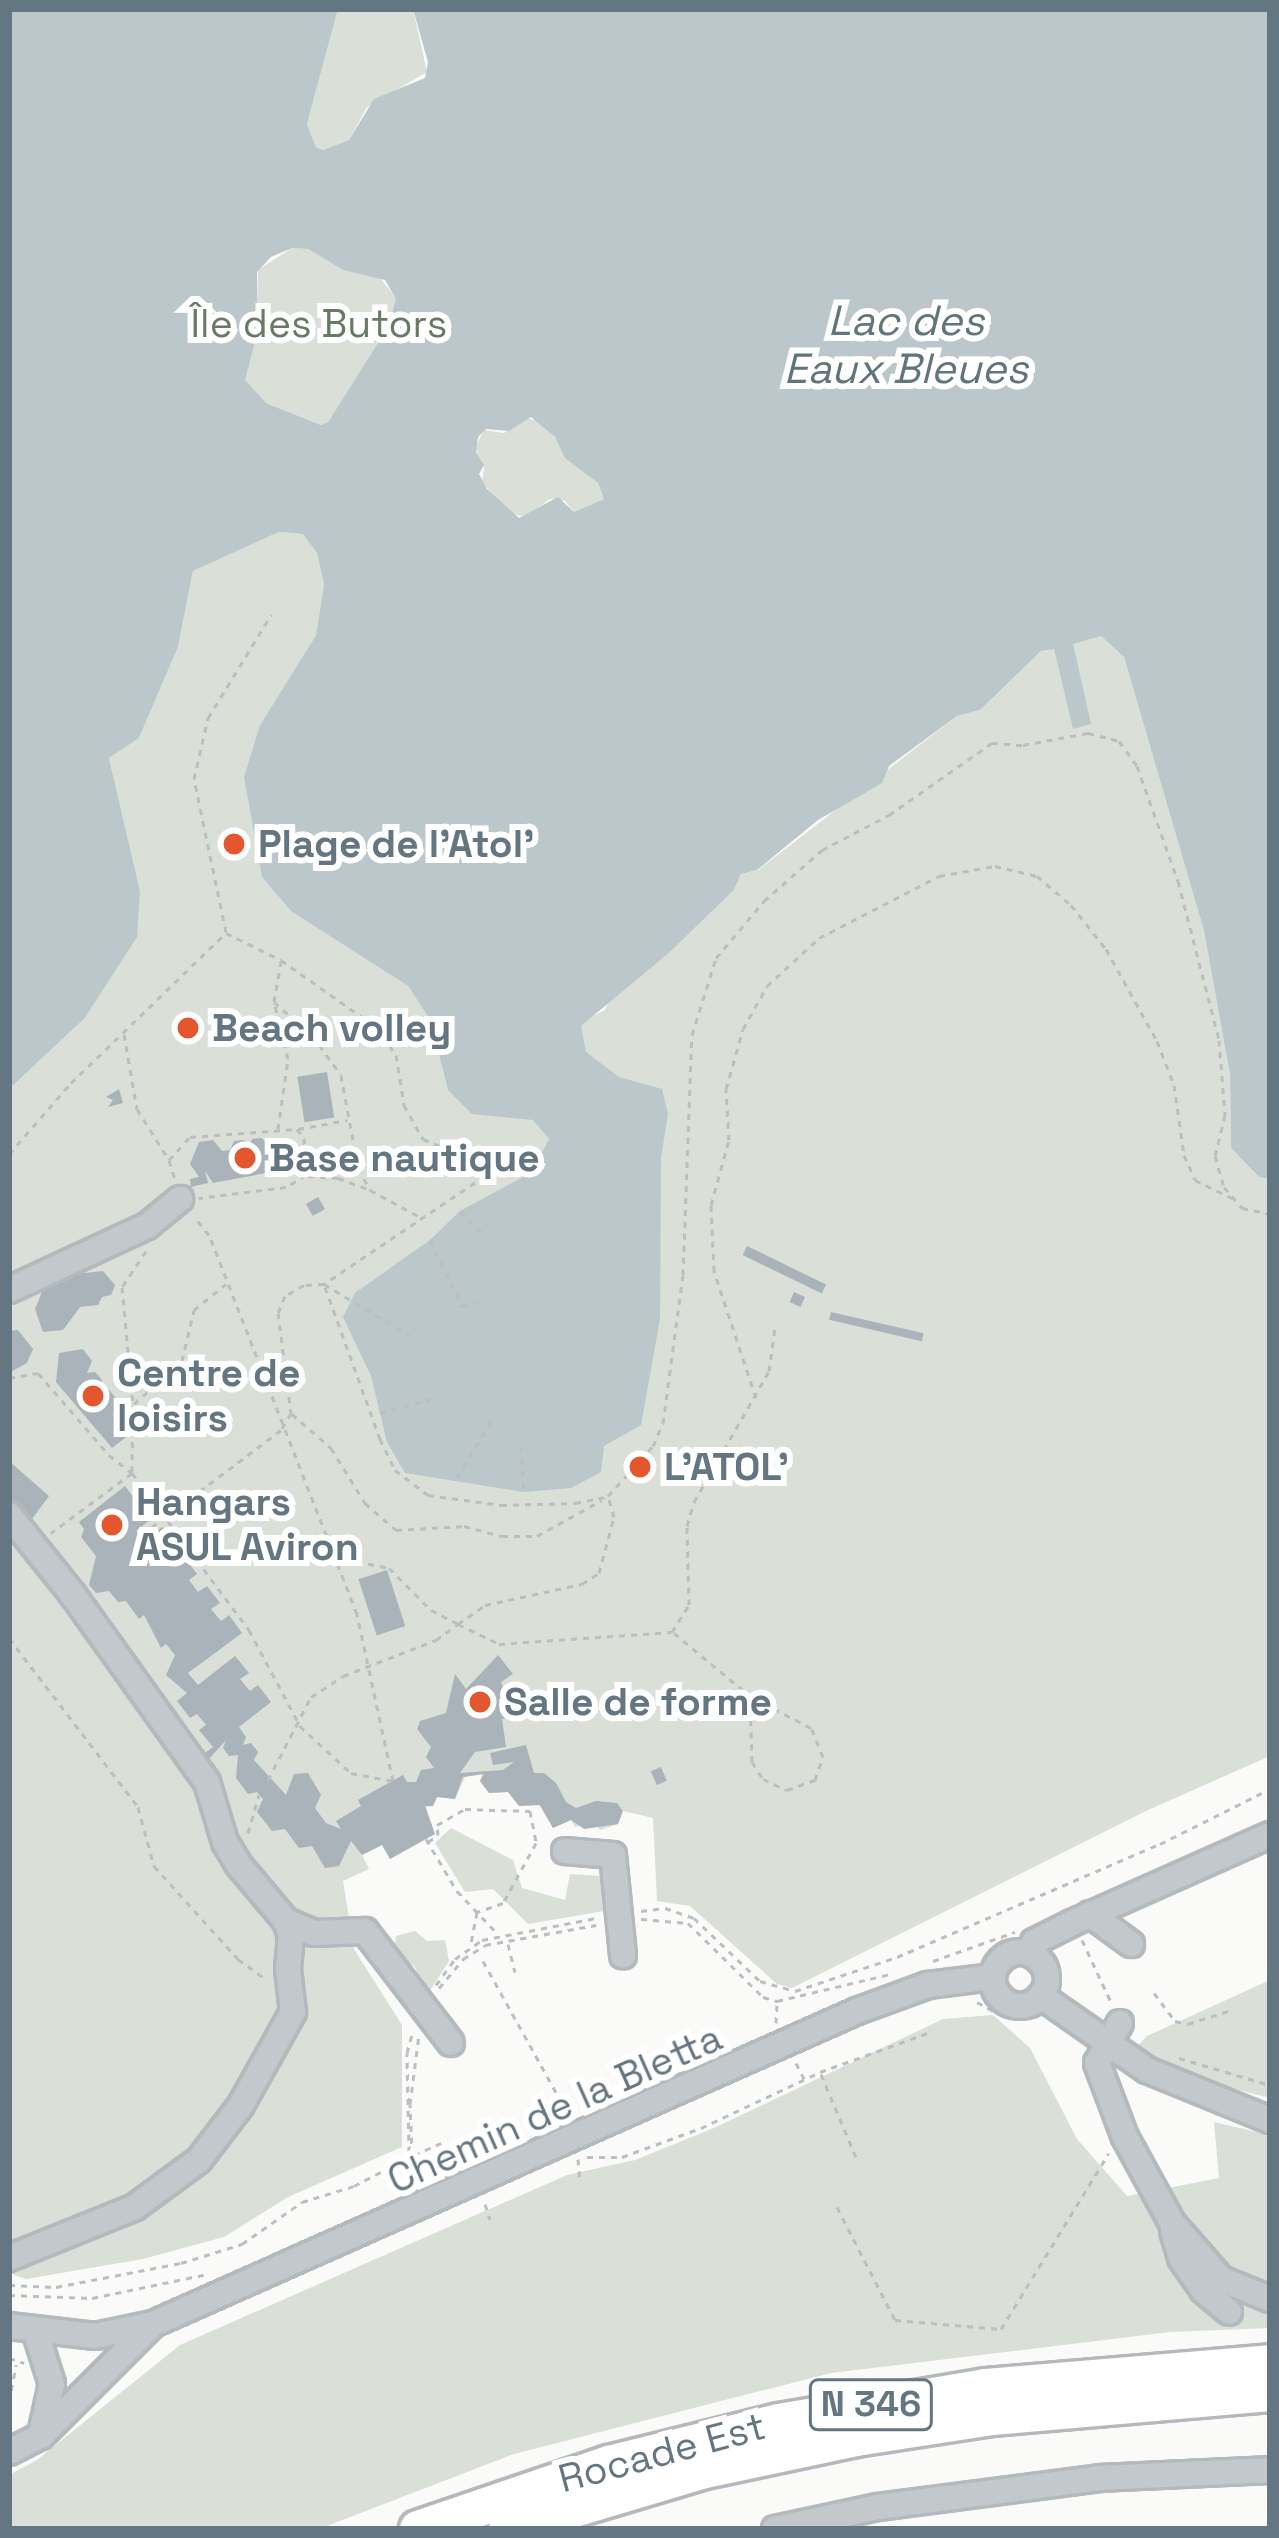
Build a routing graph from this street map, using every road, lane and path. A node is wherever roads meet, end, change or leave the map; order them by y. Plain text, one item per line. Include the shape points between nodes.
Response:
1 (271, 615) dead end
2 (226, 933) junction
3 (281, 960) junction
4 (274, 1002) junction
5 (124, 1034) junction
6 (349, 1120) junction
7 (298, 1129) junction
8 (278, 1131) junction
9 (9, 1154) edge
10 (169, 1160) junction
11 (306, 1175) junction
12 (370, 1190) junction
13 (180, 1199) junction
14 (1235, 1200) junction
15 (460, 1211) dead end
16 (1270, 1214) edge
17 (422, 1218) junction
18 (157, 1234) dead end
19 (486, 1237) dead end
20 (430, 1240) dead end
21 (226, 1284) junction
22 (324, 1284) junction
23 (9, 1290) edge
24 (476, 1301) dead end
25 (775, 1328) dead end
26 (410, 1336) dead end
27 (9, 1378) edge
28 (756, 1398) junction
29 (431, 1399) dead end
30 (133, 1406) junction
31 (291, 1413) junction
32 (380, 1413) dead end
33 (492, 1420) dead end
34 (280, 1430) junction
35 (521, 1446) dead end
36 (132, 1473) junction
37 (458, 1478) dead end
38 (524, 1492) dead end
39 (608, 1496) junction
40 (9, 1515) edge
41 (165, 1520) junction
42 (140, 1536) dead end
43 (35, 1545) junction
44 (333, 1556) junction
45 (458, 1624) junction
46 (672, 1632) junction
47 (9, 1638) edge
48 (367, 1665) junction
49 (750, 1696) junction
50 (300, 1726) junction
51 (268, 1780) dead end
52 (1270, 1789) edge
53 (259, 1795) dead end
54 (1270, 1835) edge
55 (247, 1842) dead end
56 (565, 1851) dead end
57 (477, 1912) junction
58 (619, 1918) junction
59 (1081, 1918) junction
60 (286, 1921) junction
61 (1024, 1929) dead end
62 (495, 1931) dead end
63 (471, 1942) dead end
64 (508, 1944) dead end
65 (1131, 1945) dead end
66 (1031, 1954) junction
67 (623, 1956) dead end
68 (923, 1964) dead end
69 (287, 1970) junction
70 (903, 1970) dead end
71 (515, 1972) dead end
72 (992, 1977) junction
73 (1154, 1993) dead end
74 (1041, 1996) junction
75 (425, 2010) junction
76 (1231, 2010) dead end
77 (933, 2030) dead end
78 (1113, 2033) junction
79 (451, 2044) dead end
80 (1166, 2054) dead end
81 (793, 2055) dead end
82 (820, 2072) junction
83 (803, 2079) junction
84 (1270, 2085) edge
85 (1270, 2120) edge
86 (441, 2143) dead end
87 (1109, 2151) dead end
88 (412, 2155) junction
89 (402, 2161) junction
90 (858, 2162) dead end
91 (580, 2181) dead end
92 (394, 2194) dead end
93 (483, 2196) dead end
94 (837, 2207) dead end
95 (490, 2219) dead end
96 (1172, 2223) junction
97 (9, 2258) edge
98 (220, 2271) dead end
99 (9, 2285) edge
100 (9, 2295) edge
101 (1270, 2300) edge
102 (1229, 2312) dead end
103 (153, 2324) junction
104 (9, 2326) edge
105 (35, 2330) junction
106 (9, 2358) edge
107 (16, 2363) junction
108 (45, 2363) junction
109 (1270, 2363) edge
110 (1270, 2393) edge
111 (9, 2402) edge
112 (41, 2436) junction
113 (9, 2452) edge
114 (1270, 2470) edge
115 (418, 2529) edge
116 (507, 2529) edge
117 (776, 2529) edge

1 - 2 path via 208,718 194,779
2 - 3 path
2 - 5 path
3 - 4 path
3 - 17 path via 375,1026 395,1055 404,1105 423,1139 488,1152 495,1168
4 - 6 path via 341,1075
4 - 8 path via 288,1059
5 - 9 path
5 - 10 path via 137,1109
6 - 7 path
6 - 12 path
7 - 8 path
7 - 11 path
8 - 10 path via 190,1137
10 - 13 path
11 - 12 path
11 - 13 path via 286,1187
12 - 17 path
13 - 21 path via 208,1235
13 - 23 street via 147,1226
14 - 16 path
14 - 28 path via 1195,1180 1157,1041 1106,949 1071,905 1036,876 995,866 939,875 819,938 766,986 743,1029 725,1089 729,1140 711,1204 715,1271
14 - 39 path via 1215,1156 1225,1115 1220,1040 1178,880 1137,766 1119,741 1088,734 992,743 889,815 822,850 716,958 692,1034 683,1275 663,1423
15 - 19 path
17 - 22 path
18 - 30 path via 122,1287
20 - 24 path via 463,1307
21 - 30 path via 194,1310 182,1361
21 - 34 path
22 - 26 path
22 - 31 path via 284,1296 278,1312
22 - 39 path via 395,1470 428,1495 501,1504
25 - 28 path via 770,1372
27 - 36 path via 38,1372
28 - 46 path via 694,1502 689,1605
29 - 32 path
30 - 36 path
31 - 34 path
31 - 39 path via 331,1448 365,1503 396,1530 464,1526 537,1536
33 - 37 path
34 - 41 path
34 - 44 path
35 - 38 path
36 - 41 path
36 - 43 path
39 - 45 path via 614,1517 599,1573 485,1605
40 - 43 street
41 - 42 path
41 - 50 path via 249,1630
43 - 60 street via 207,1782 224,1842
44 - 45 path via 389,1568 431,1610
44 - 48 path
45 - 46 path via 499,1645
45 - 48 path
46 - 49 path
47 - 69 path via 138,1807 154,1866 261,1978 274,1981
48 - 50 path via 311,1697
48 - 50 path via 393,1780 351,1773
49 - 49 path via 752,1762 763,1779 787,1790 815,1780 823,1756 812,1728
50 - 51 path
52 - 58 path via 919,1947 795,1991 760,1981 694,1918 665,1908
53 - 55 path
54 - 59 street
56 - 58 street via 613,1855
57 - 57 path via 503,1903 536,1843 530,1811 465,1809 427,1841
57 - 62 path
57 - 63 path
58 - 67 street
58 - 70 path via 688,1923 764,1997 778,2001
58 - 75 path via 485,1945 446,1977
59 - 65 street
59 - 66 street via 1034,1942
59 - 78 path
60 - 69 street
60 - 75 street via 314,1933 365,1931
61 - 68 path
64 - 71 path
66 - 72 street via 1006,1955
66 - 74 street via 1046,1972
69 - 97 street via 293,2012 199,2160 135,2207
72 - 74 street via 1010,2004
72 - 103 street, Chemin de la Bletta via 928,1985 857,2011
73 - 76 path via 1175,2021 1188,2024
74 - 78 street
75 - 79 street
75 - 88 path via 415,2048
75 - 89 path via 408,2046 410,2152
77 - 82 path
78 - 85 street via 1147,2070
78 - 96 street via 1097,2063
80 - 84 path
81 - 83 path
82 - 83 path
82 - 90 path
83 - 91 path via 622,2156 578,2152
86 - 88 path
87 - 94 path via 1001,2329 895,2320
88 - 89 path
88 - 92 path via 413,2179
89 - 99 path via 302,2202 242,2244 181,2264 56,2287
93 - 95 path
96 - 101 street via 1221,2279
96 - 102 street via 1181,2258
98 - 100 path via 92,2298
103 - 105 street via 95,2336
103 - 112 street
104 - 105 street
105 - 108 street
106 - 107 path
107 - 108 path
107 - 111 path
108 - 112 street via 52,2384
109 - 115 highway, Rocade Est / N 346 via 986,2387 779,2422 609,2464
110 - 116 highway, Rocade Est / N 346 via 856,2438 700,2471
112 - 113 street
114 - 117 street via 1100,2478

